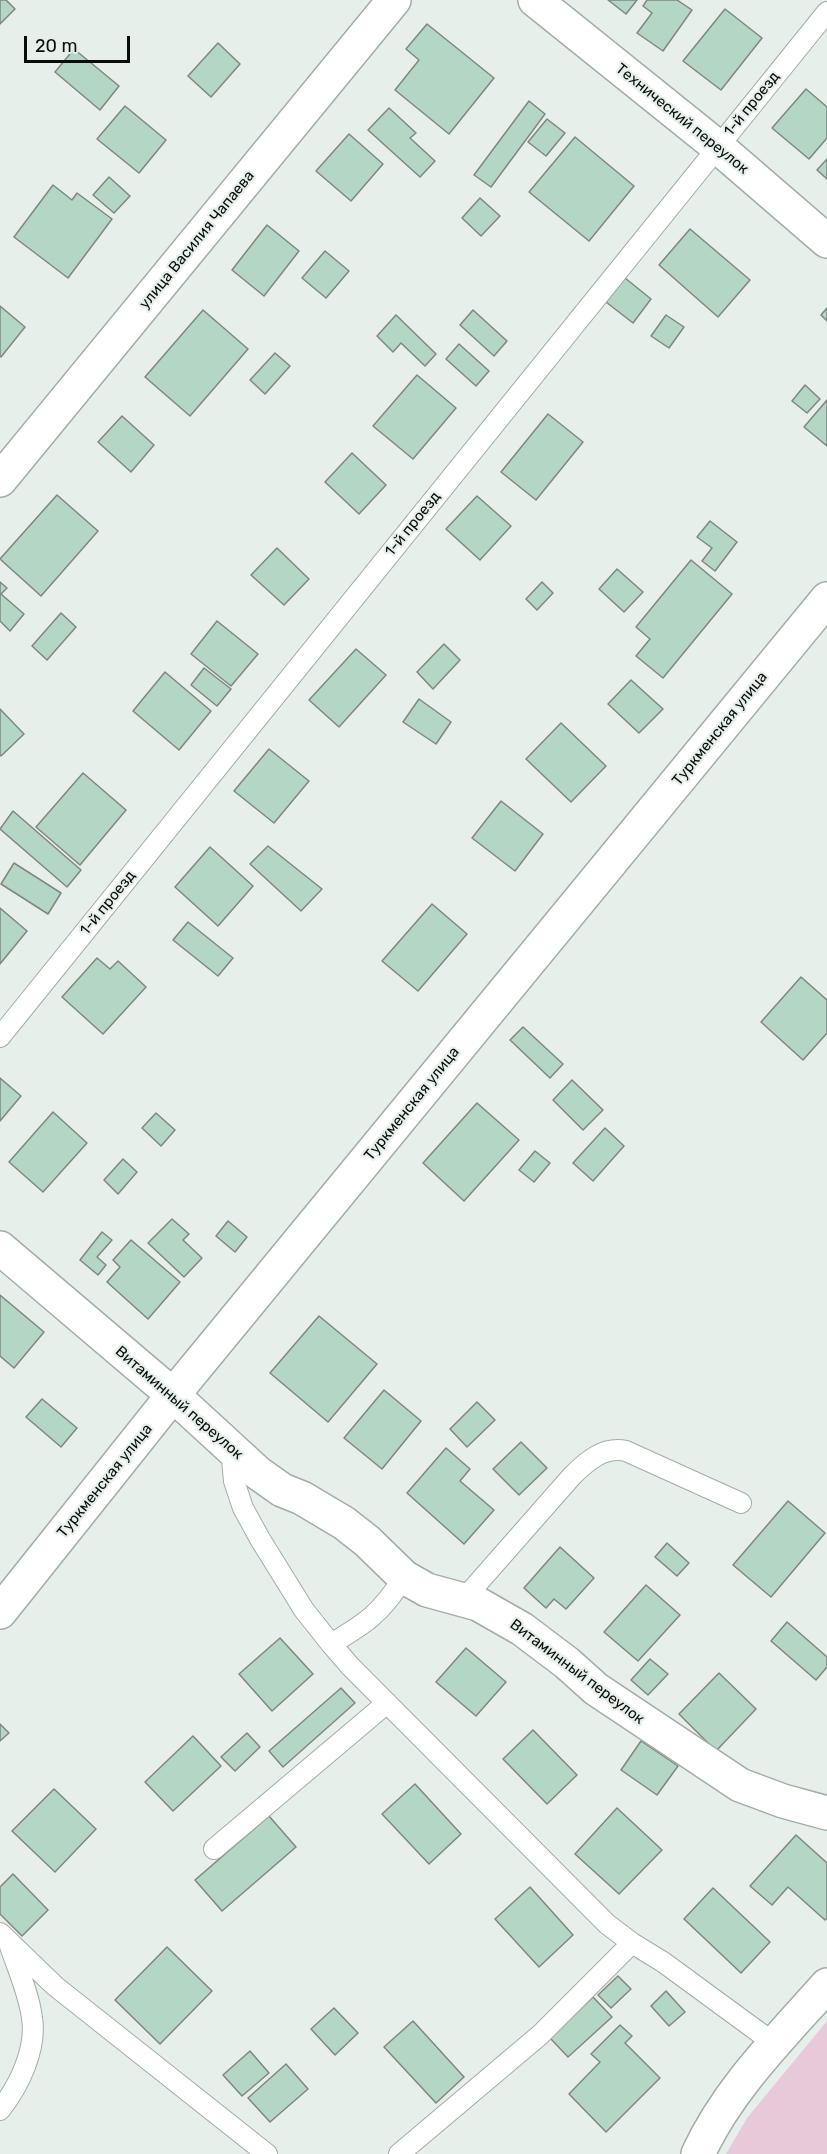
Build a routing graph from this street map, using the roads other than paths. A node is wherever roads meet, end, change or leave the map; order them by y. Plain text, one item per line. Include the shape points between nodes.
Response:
1 (394, 0) edge
2 (535, 0) edge
3 (827, 12) edge
4 (718, 147) junction
5 (827, 241) edge
6 (0, 480) edge
7 (827, 599) edge
8 (0, 1037) edge
9 (0, 1248) edge
10 (173, 1395) junction
11 (231, 1449) junction
12 (741, 1503) dead end
13 (404, 1577) junction
14 (463, 1600) junction
15 (0, 1612) edge
16 (331, 1644) junction
17 (387, 1703) junction
18 (827, 1813) edge
19 (214, 1849) dead end
20 (4, 1938) edge
21 (632, 1943) junction
22 (827, 1985) edge
23 (775, 2044) junction
24 (0, 2109) edge
25 (267, 2154) edge
26 (399, 2154) edge
27 (698, 2154) edge

1 - 6 street, улица Василия Чапаева
2 - 4 street, Технический переулок
3 - 4 lane, 1-й проезд
4 - 5 street, Технический переулок
4 - 8 lane, 1-й проезд
7 - 10 street, Туркменская улица
9 - 10 street, Витаминный переулок
10 - 11 street, Витаминный переулок
10 - 15 street, Туркменская улица
11 - 13 street, Витаминный переулок via 282,1490 344,1523
11 - 16 lane via 234,1481 243,1508 304,1610
12 - 14 lane via 615,1448 584,1463
13 - 14 street, Витаминный переулок via 427,1590
13 - 16 lane via 372,1619
14 - 18 street, Витаминный переулок via 478,1604 522,1629 596,1689 740,1785
16 - 17 lane
17 - 19 lane
17 - 21 lane via 588,1906
20 - 24 lane via 33,2021 25,2067
20 - 25 lane via 55,1986
21 - 23 lane
21 - 26 lane via 540,2035
22 - 23 street
23 - 27 street via 729,2099

